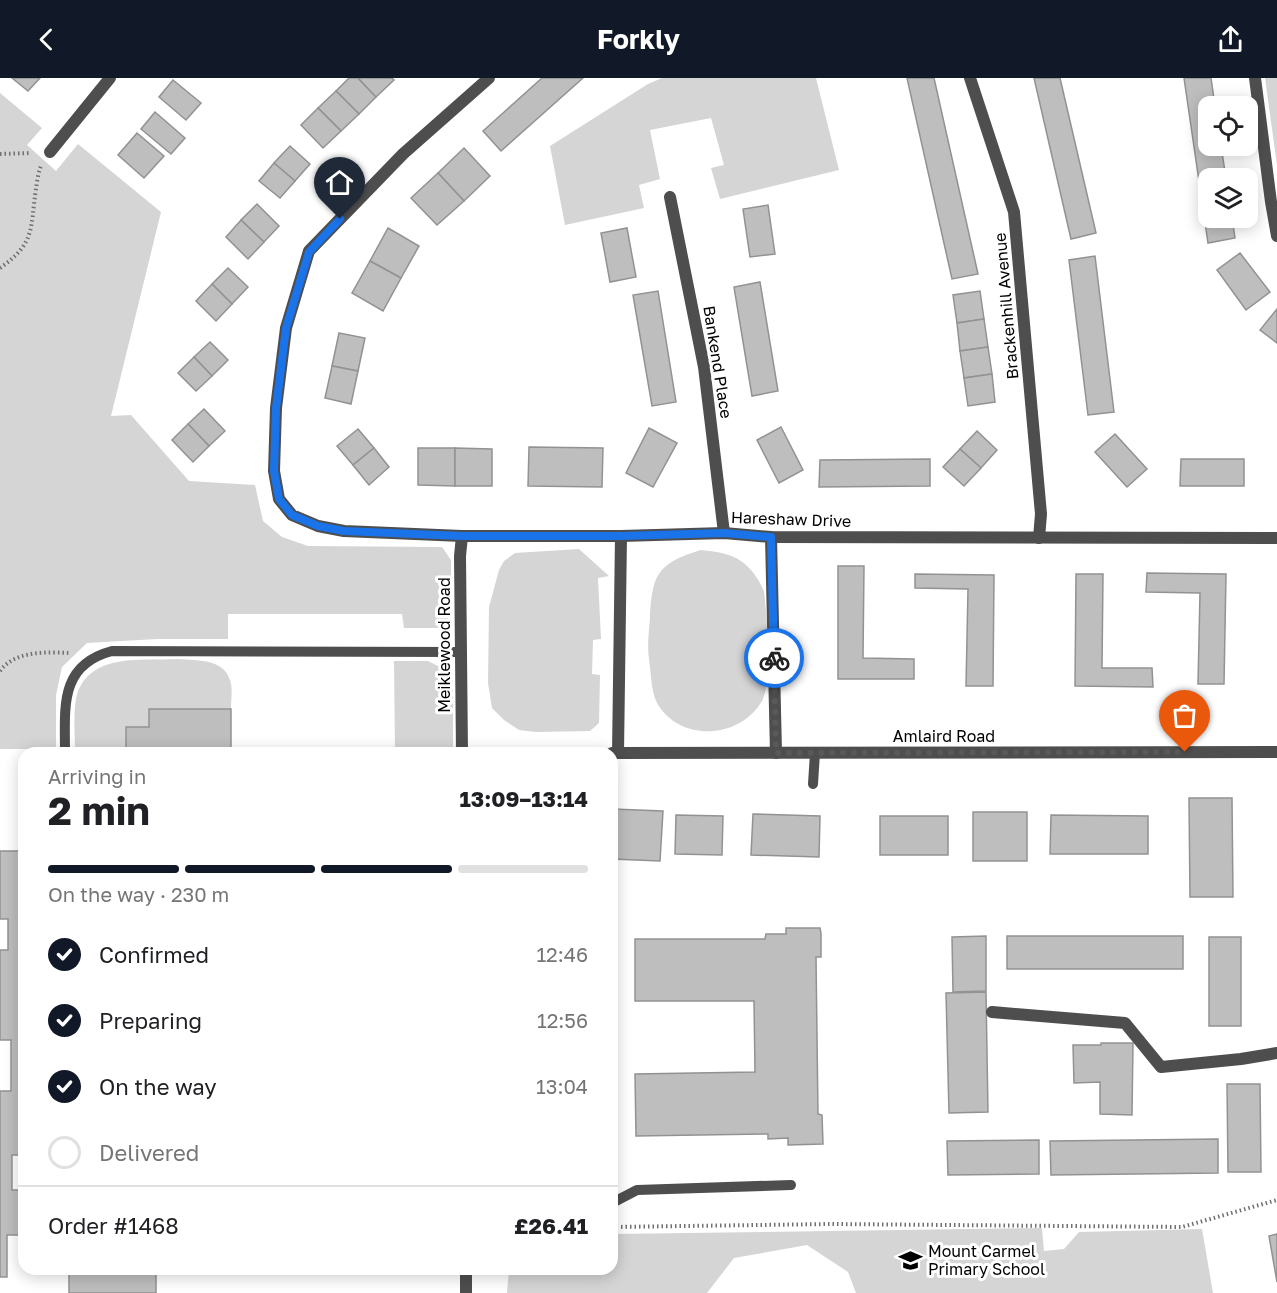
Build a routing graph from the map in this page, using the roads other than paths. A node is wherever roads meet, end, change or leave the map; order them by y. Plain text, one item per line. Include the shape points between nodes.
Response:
1 (110, 78) edge
2 (489, 78) edge
3 (970, 78) edge
4 (1255, 78) edge
5 (50, 152) road end
6 (670, 197) dead end
7 (1277, 236) edge
8 (724, 533) junction
9 (462, 536) junction
10 (621, 536) junction
11 (771, 537) junction
12 (1039, 538) junction
13 (1277, 538) edge
14 (461, 652) junction
15 (65, 747) edge
16 (462, 747) edge
17 (615, 747) edge
18 (1277, 752) edge
19 (618, 753) edge
20 (776, 753) junction
21 (815, 753) junction
22 (813, 783) dead end
23 (992, 1012) dead end
24 (1277, 1053) edge
25 (791, 1185) dead end
26 (618, 1200) edge
27 (466, 1275) edge
28 (466, 1293) edge

1 - 5 street
2 - 9 street, Hareshaw Drive via 403,154 309,252 286,328 277,397 274,471 279,499 292,515 344,531
3 - 12 street, Brackenhill Avenue via 1014,212 1041,514
4 - 7 street
6 - 8 street, Bankend Place via 704,367
8 - 10 street, Hareshaw Drive
8 - 11 street, Hareshaw Drive
9 - 10 street, Hareshaw Drive
9 - 14 street, Meiklewood Road
10 - 17 street
11 - 12 street, Hareshaw Drive
11 - 20 street
12 - 13 street, Hareshaw Drive
14 - 15 lane via 112,651 84,663 72,677
14 - 16 street, Meiklewood Road
18 - 21 street, Amlaird Road
19 - 20 street, Amlaird Road
20 - 21 street, Amlaird Road
21 - 22 lane
23 - 24 street via 1125,1023 1161,1067
25 - 26 lane via 637,1190
27 - 28 street

